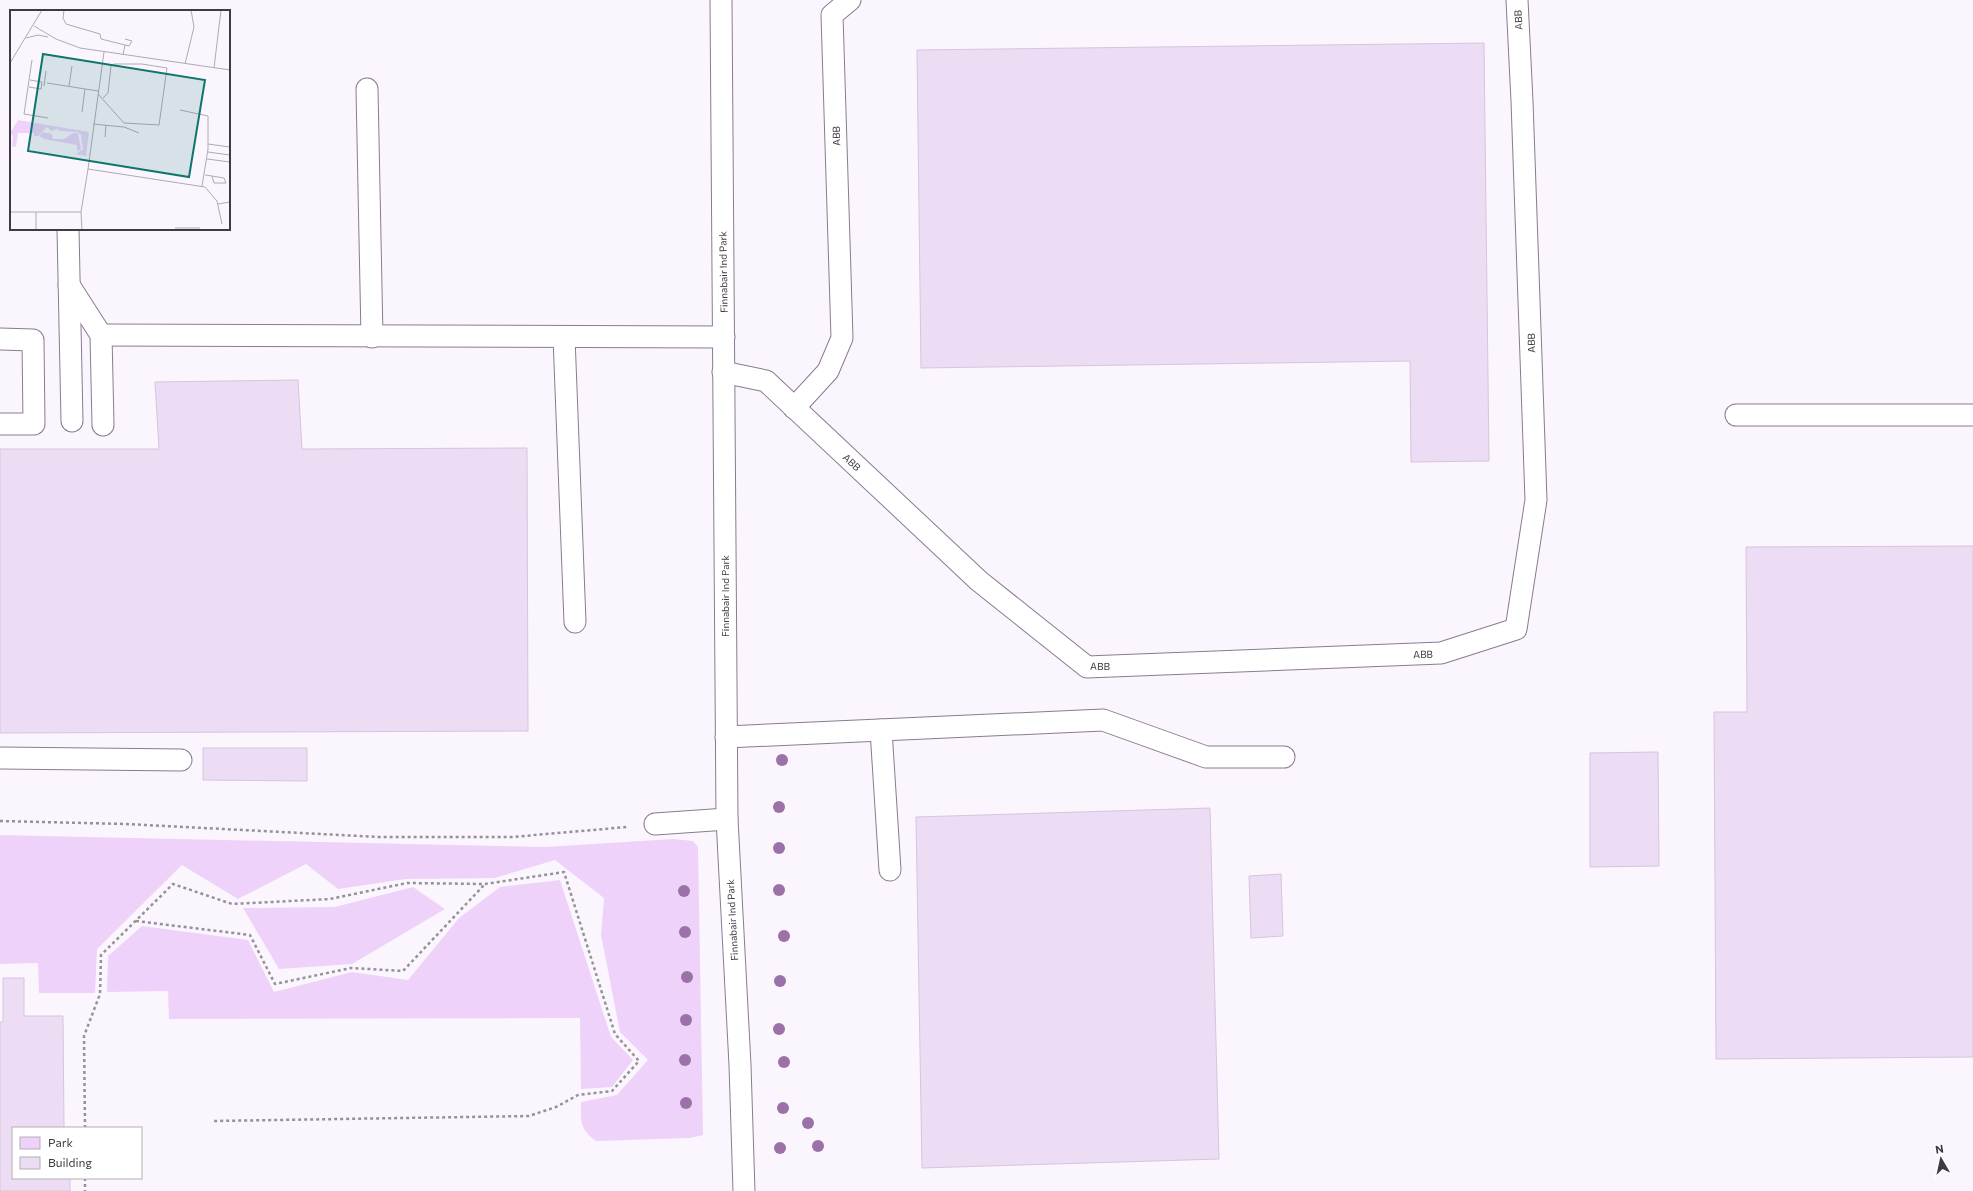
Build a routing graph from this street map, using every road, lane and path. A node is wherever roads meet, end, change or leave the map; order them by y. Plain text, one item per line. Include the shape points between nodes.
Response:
1 (721, 0) edge
2 (850, 0) edge
3 (1517, 0) edge
4 (367, 89) dead end
5 (68, 230) edge
6 (69, 284) junction
7 (101, 335) junction
8 (372, 337) junction
9 (564, 337) junction
10 (724, 337) junction
11 (0, 339) edge
12 (723, 372) junction
13 (794, 408) junction
14 (1736, 415) dead end
15 (1973, 415) edge
16 (72, 421) dead end
17 (0, 424) edge
18 (103, 425) dead end
19 (574, 622) dead end
20 (881, 730) junction
21 (726, 737) junction
22 (1284, 757) dead end
23 (0, 758) edge
24 (181, 760) dead end
25 (727, 819) junction
26 (0, 820) edge
27 (655, 824) joint
28 (890, 870) dead end
29 (485, 884) junction
30 (136, 921) junction
31 (214, 1121) dead end
32 (84, 1127) edge
33 (85, 1179) edge
34 (85, 1191) edge
35 (744, 1191) edge

1 - 10 lane, Finnabair Ind Park
2 - 13 lane, ABB via 832,15 842,338 828,371
3 - 13 lane, ABB via 1536,500 1516,629 1441,653 1087,667 979,581
4 - 8 lane
5 - 6 lane
6 - 7 lane
6 - 16 lane
7 - 8 lane
7 - 18 lane
8 - 9 lane
9 - 10 lane
9 - 19 lane
10 - 12 lane, Finnabair Ind Park
11 - 17 lane via 33,340 34,424
12 - 13 lane, ABB via 766,381
12 - 21 lane, Finnabair Ind Park
14 - 15 lane
20 - 21 lane
20 - 22 lane via 1103,720 1206,757
20 - 28 lane
21 - 25 lane, Finnabair Ind Park
23 - 24 lane
25 - 27 lane
25 - 35 lane, Finnabair Ind Park
26 - 27 path via 387,837 512,837
29 - 30 path via 407,883 330,899 232,904 173,884
29 - 30 path via 403,971 351,968 275,984 250,935
29 - 31 path via 564,872 615,1034 639,1061 612,1091 578,1095 556,1107 530,1116
30 - 32 path via 101,955 100,994 84,1036
33 - 34 path

